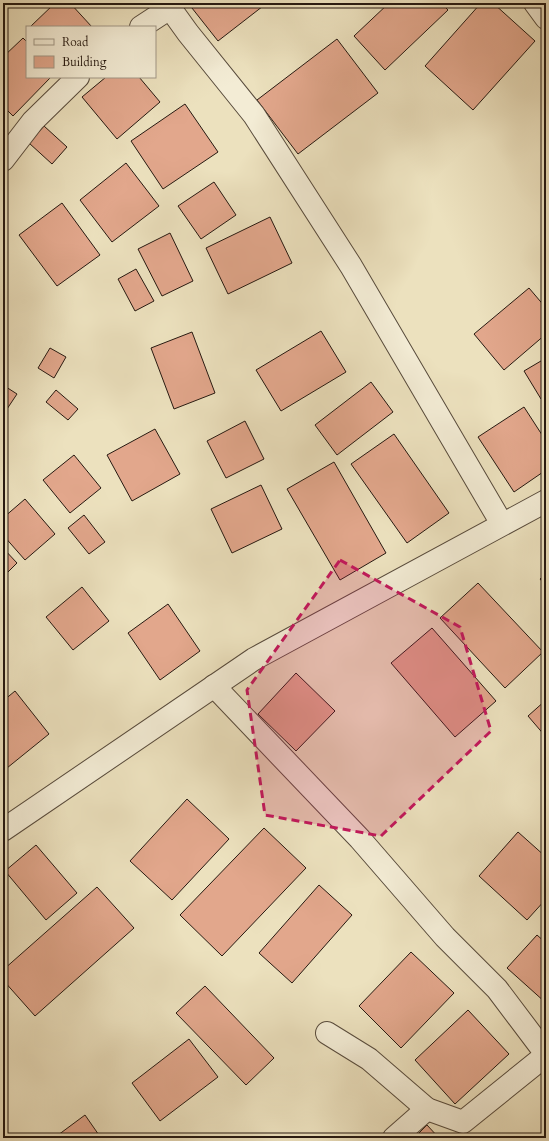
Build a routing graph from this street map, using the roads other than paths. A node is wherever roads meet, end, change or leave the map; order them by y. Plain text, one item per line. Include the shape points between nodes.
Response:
1 (168, 5) edge
2 (142, 26) edge
3 (77, 78) edge
4 (3, 160) edge
5 (546, 501) edge
6 (502, 524) junction
7 (214, 686) junction
8 (3, 830) edge
9 (327, 1033) dead end
10 (546, 1055) edge
11 (427, 1109) junction
12 (394, 1138) edge

1 - 2 street
1 - 6 street via 254,115 351,266
3 - 4 street via 33,121
5 - 6 street
6 - 7 street via 254,659
7 - 8 street
7 - 10 street via 360,838 445,937 497,989
9 - 11 street via 368,1060
10 - 11 street via 463,1122
11 - 12 street

